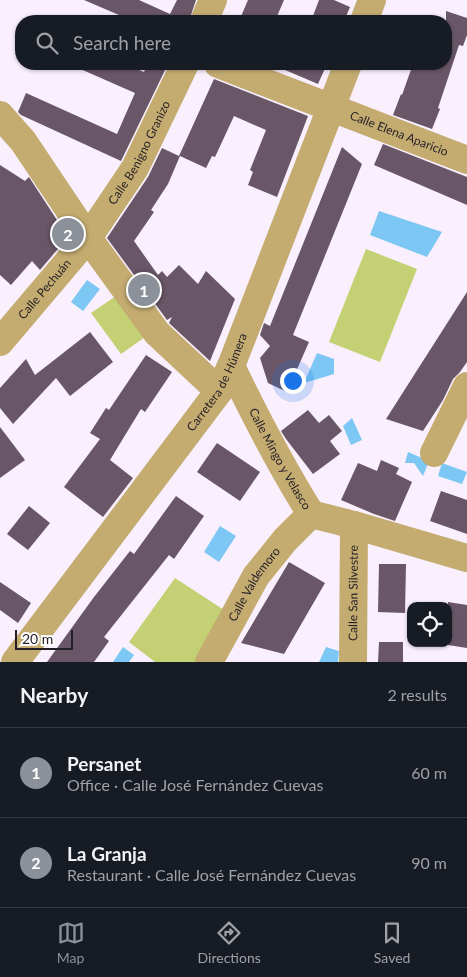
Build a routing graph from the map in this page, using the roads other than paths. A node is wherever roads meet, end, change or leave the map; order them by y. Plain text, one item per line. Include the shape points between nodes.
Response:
1 (213, 0) edge
2 (372, 0) edge
3 (207, 15) edge
4 (366, 15) edge
5 (182, 70) edge
6 (234, 70) edge
7 (346, 70) edge
8 (332, 108) junction
9 (0, 115) edge
10 (467, 160) edge
11 (88, 238) junction
12 (0, 342) edge
13 (231, 366) junction
14 (467, 386) edge
15 (219, 391) junction
16 (434, 453) dead end
17 (311, 514) junction
18 (354, 525) junction
19 (467, 558) edge
20 (16, 662) edge
21 (210, 662) edge
22 (353, 662) edge

1 - 3 street
2 - 4 street
5 - 11 street, Calle Benigno Granizo via 135,168
6 - 8 street, Calle Elena Aparicio
7 - 8 street, Carretera de Húmera
8 - 10 street, Calle Elena Aparicio
8 - 13 street, Carretera de Húmera
9 - 11 street via 23,141
11 - 12 street, Calle Pechuán
11 - 15 street via 157,333
13 - 15 street, Carretera de Húmera
13 - 17 street, Calle Mingo y Velasco via 262,430
14 - 16 street
15 - 20 street, Carretera de Húmera
17 - 18 street, Calle Mingo y Velasco
17 - 21 street, Calle Valdemoro via 256,576
18 - 19 street, Calle Mingo y Velasco
18 - 22 street, Calle San Silvestre

